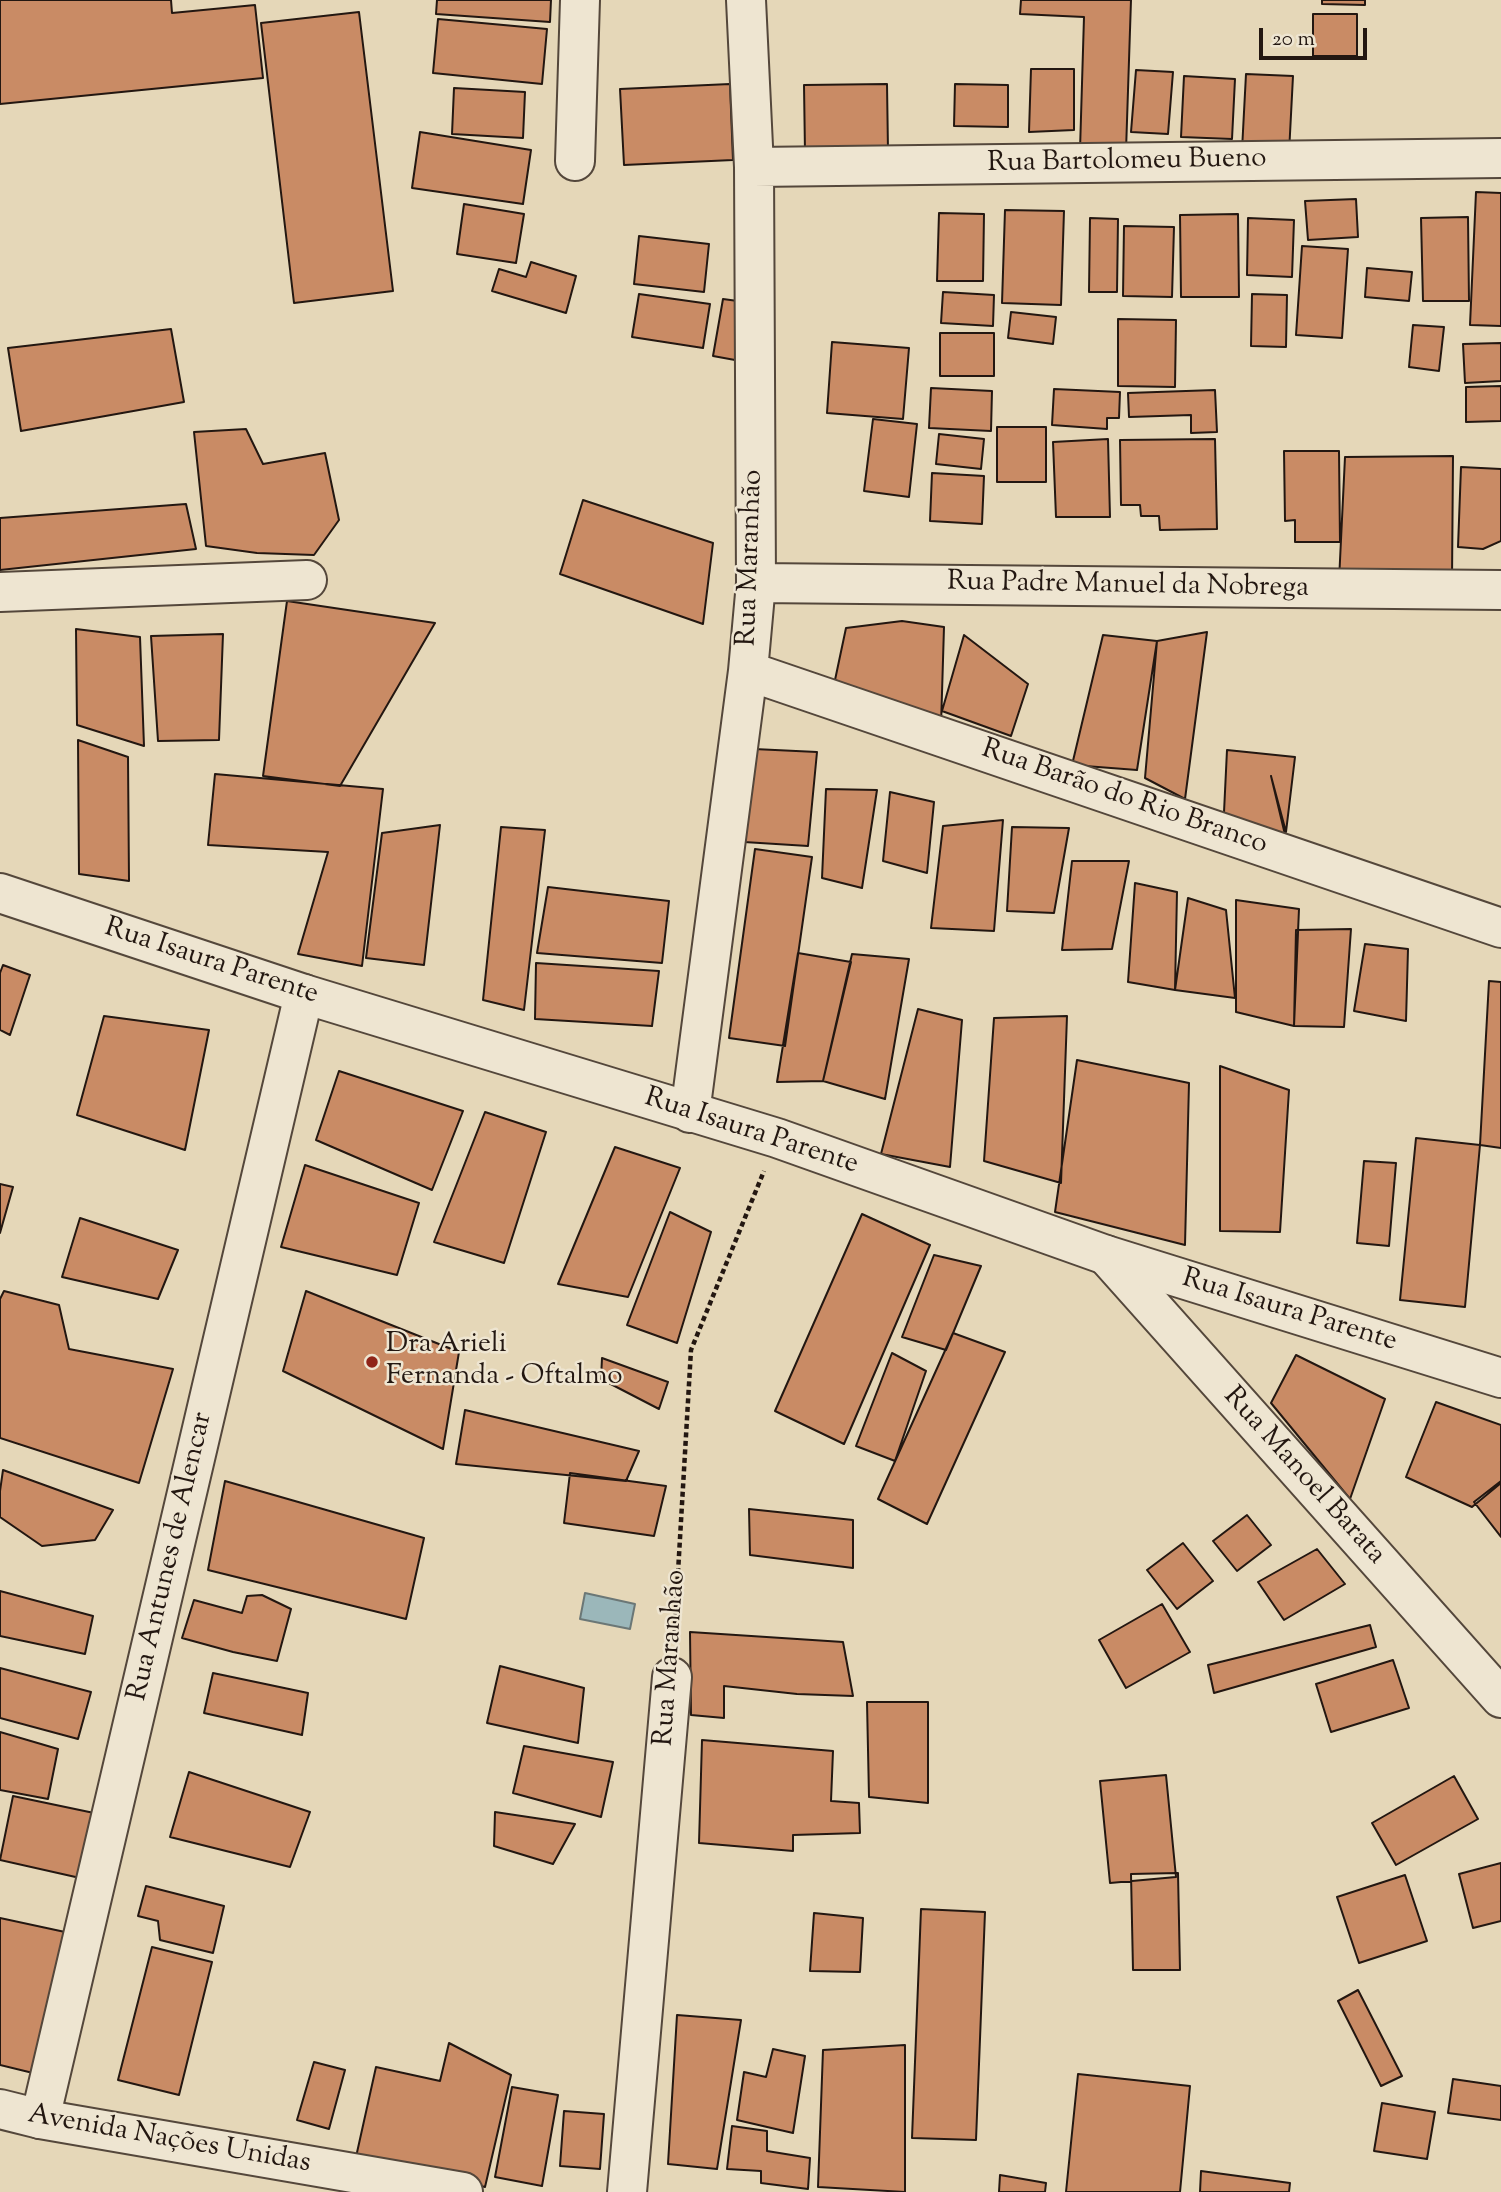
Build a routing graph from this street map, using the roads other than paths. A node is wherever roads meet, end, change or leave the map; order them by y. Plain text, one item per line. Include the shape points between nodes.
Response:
1 (580, 0) edge
2 (746, 0) edge
3 (1501, 158) edge
4 (575, 161) dead end
5 (754, 167) junction
6 (307, 580) dead end
7 (755, 583) junction
8 (1501, 590) edge
9 (0, 592) edge
10 (748, 671) junction
11 (0, 893) edge
12 (1501, 928) edge
13 (304, 994) junction
14 (690, 1113) junction
15 (1105, 1255) junction
16 (1501, 1378) edge
17 (672, 1677) road end
18 (1501, 1698) edge
19 (0, 2109) edge
20 (40, 2119) junction
21 (463, 2192) edge
22 (627, 2192) edge

1 - 4 street
2 - 5 street, Rua Maranhão
3 - 5 street, Rua Bartolomeu Bueno
5 - 7 street, Rua Maranhão
6 - 9 street
7 - 8 street, Rua Padre Manuel da Nobrega
7 - 10 street, Rua Maranhão
10 - 12 street, Rua Barão do Rio Branco
10 - 14 street, Rua Maranhão
11 - 13 street, Rua Isaura Parente
13 - 14 street, Rua Isaura Parente
13 - 20 street, Rua Antunes de Alencar
14 - 15 street, Rua Isaura Parente via 777,1138
15 - 16 street, Rua Isaura Parente
15 - 18 street, Rua Manoel Barata
17 - 22 street, Rua Maranhão
19 - 20 street, Avenida Nações Unidas
20 - 21 street, Avenida Nações Unidas

